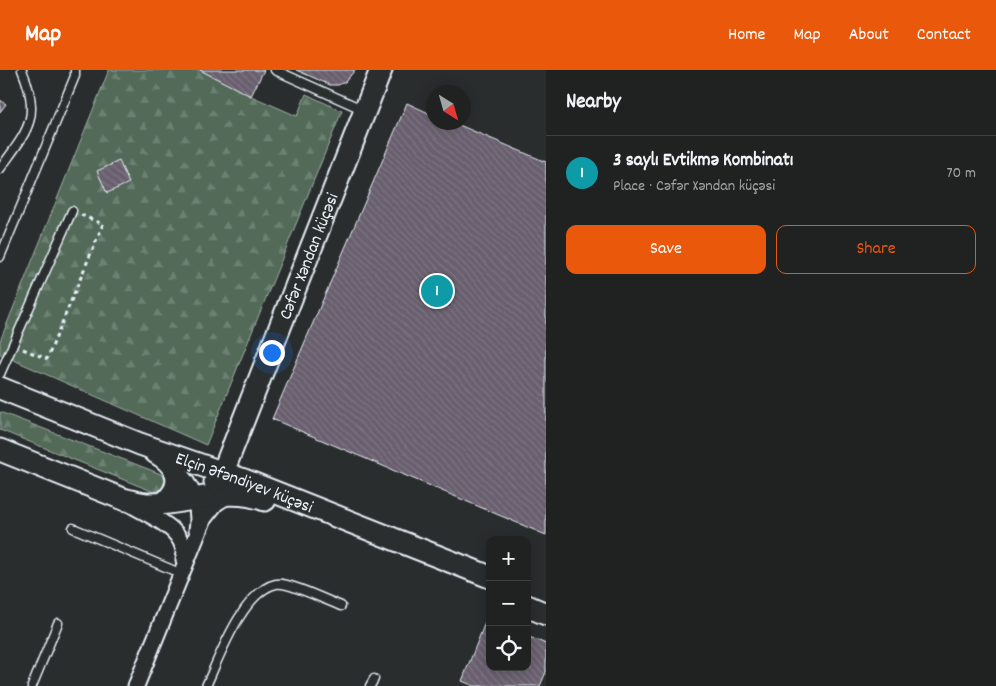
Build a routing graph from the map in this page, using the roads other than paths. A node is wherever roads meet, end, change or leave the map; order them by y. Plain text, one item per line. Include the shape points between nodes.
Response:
1 (22, 70) edge
2 (75, 70) edge
3 (275, 70) edge
4 (382, 70) edge
5 (366, 111) junction
6 (0, 169) edge
7 (72, 211) road end
8 (0, 257) edge
9 (0, 374) edge
10 (0, 388) edge
11 (235, 441) junction
12 (0, 450) edge
13 (173, 460) junction
14 (223, 472) junction
15 (232, 493) junction
16 (194, 498) junction
17 (124, 499) junction
18 (164, 503) junction
19 (73, 528) dead end
20 (195, 539) junction
21 (182, 574) junction
22 (486, 575) edge
23 (486, 589) edge
24 (531, 593) edge
25 (546, 599) edge
26 (341, 606) dead end
27 (531, 608) edge
28 (546, 614) edge
29 (58, 623) dead end
30 (32, 686) edge
31 (136, 686) edge
32 (206, 686) edge

1 - 6 lane via 31,90 30,120 24,135
2 - 8 lane
3 - 5 lane
4 - 5 main road, Cəfər Xəndan küçəsi
5 - 11 main road, Cəfər Xəndan küçəsi
7 - 9 lane
10 - 13 main road, Elçin Əfəndiyev küçəsi
11 - 13 main road via 221,453 206,459
11 - 14 main road, Cəfər Xəndan küçəsi
12 - 17 main road
13 - 14 main road, Elçin Əfəndiyev küçəsi
13 - 16 street
13 - 18 main road via 178,485
14 - 16 main road
14 - 22 main road, Elçin Əfəndiyev küçəsi
15 - 16 main road, Elçin Əfəndiyev küçəsi
15 - 20 street via 210,510
15 - 23 main road, Elçin Əfəndiyev küçəsi via 263,499
16 - 18 main road, Elçin Əfəndiyev küçəsi
16 - 20 street via 198,514
17 - 18 main road, Elçin Əfəndiyev küçəsi via 145,504
17 - 21 street via 178,534 185,552
19 - 21 lane
20 - 21 street
21 - 31 street
24 - 25 main road
26 - 32 lane via 277,583 264,589 236,621
27 - 28 main road
29 - 30 lane

